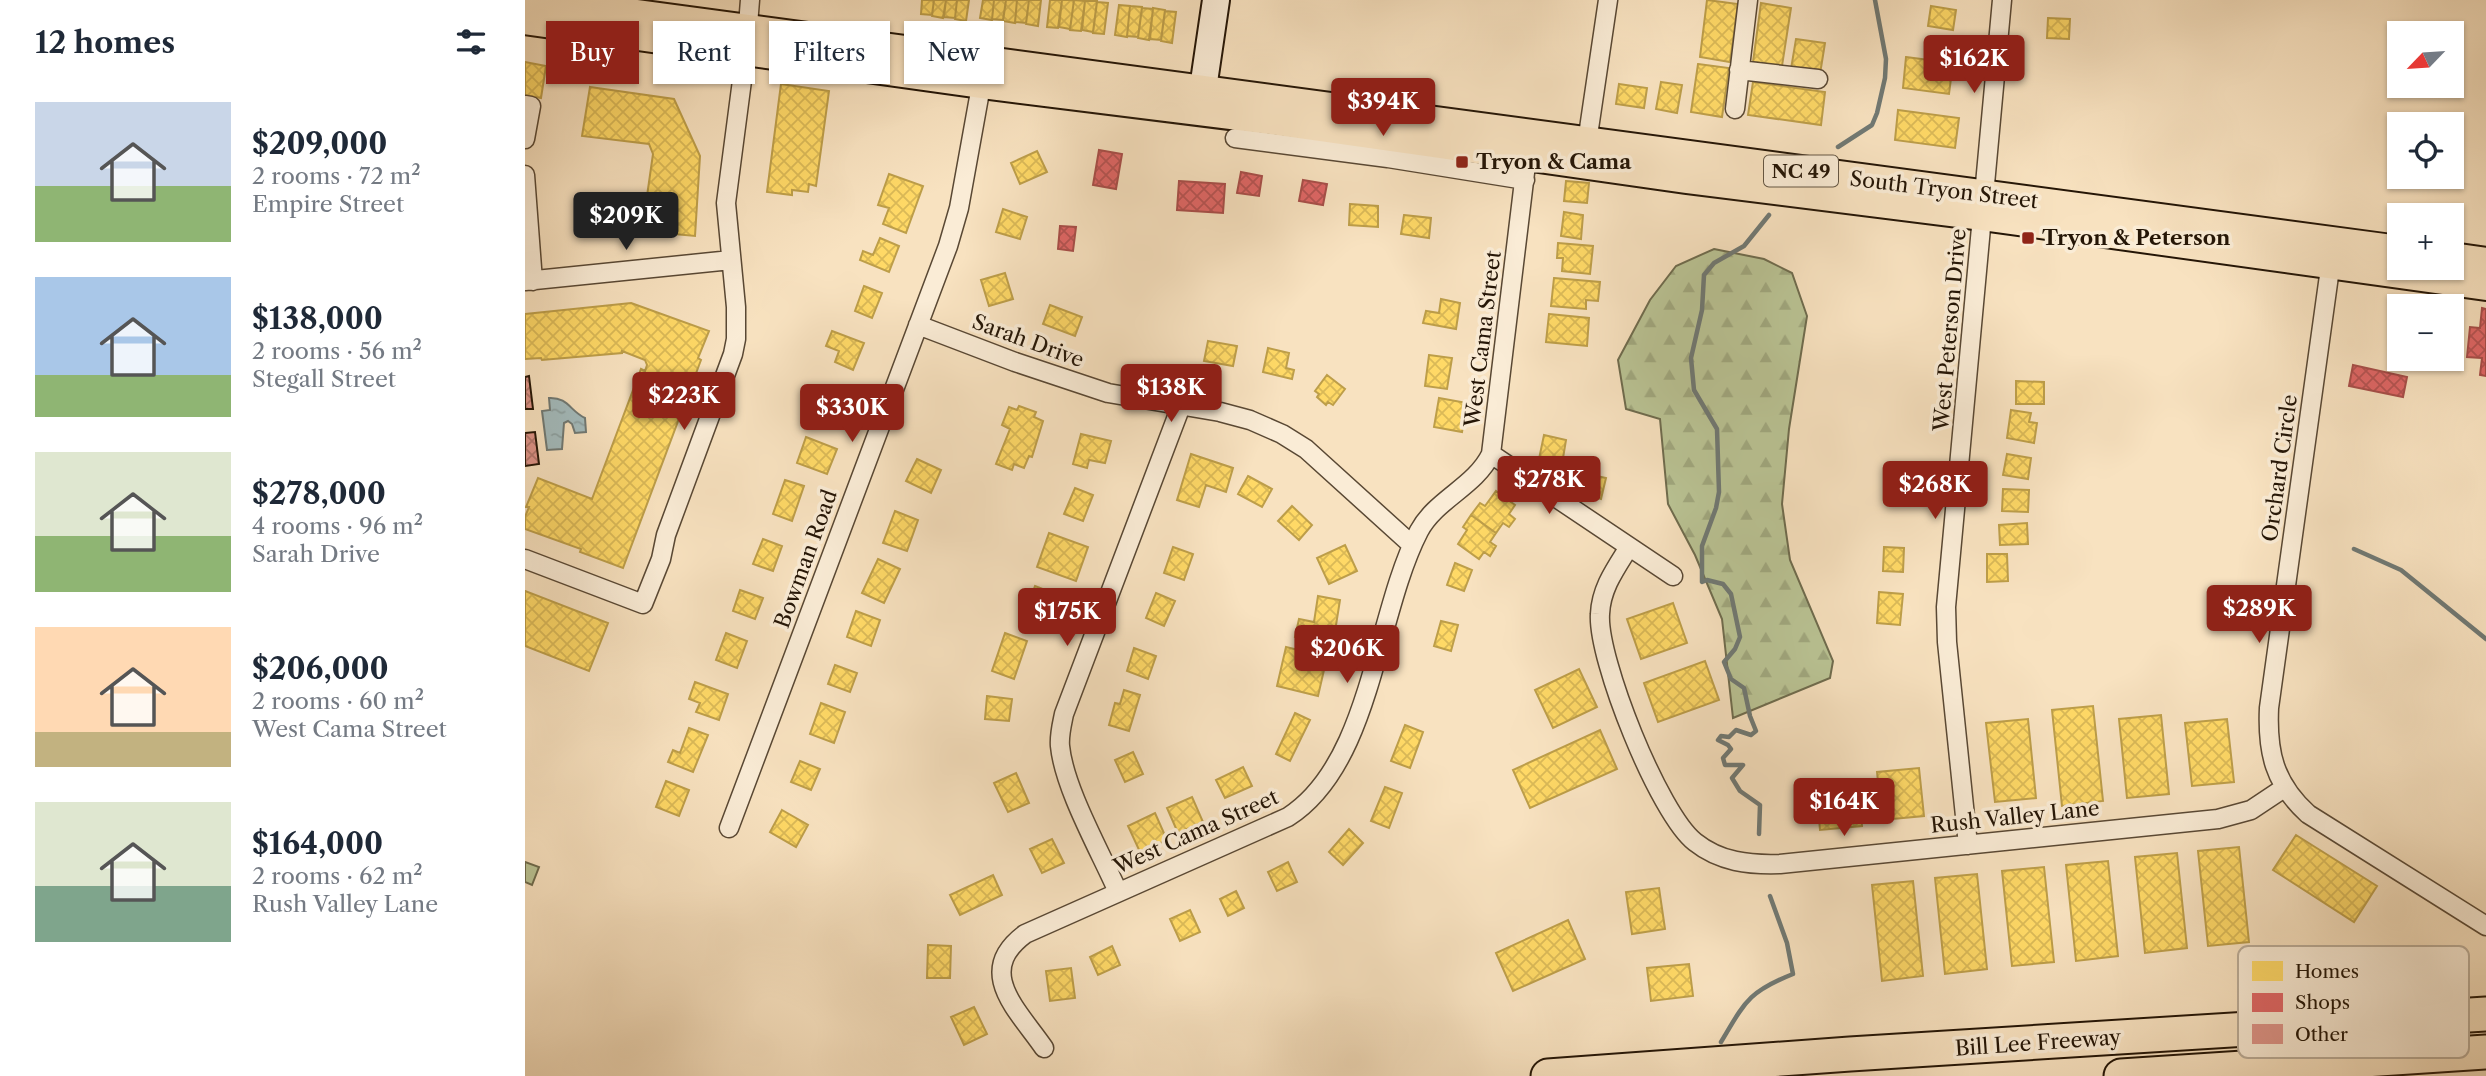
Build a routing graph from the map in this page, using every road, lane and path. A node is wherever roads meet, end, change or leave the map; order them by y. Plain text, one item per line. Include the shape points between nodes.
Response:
1 (532, 0) edge
2 (750, 0) edge
3 (1216, 0) edge
4 (1608, 0) edge
5 (1748, 0) edge
6 (2003, 0) edge
7 (525, 20) edge
8 (748, 21) edge
9 (653, 22) edge
10 (653, 31) edge
11 (755, 40) edge
12 (904, 62) edge
13 (1739, 70) junction
14 (1004, 76) edge
15 (1818, 79) dead end
16 (741, 84) edge
17 (981, 84) edge
18 (1202, 100) junction
19 (528, 106) edge
20 (1735, 109) dead end
21 (1235, 138) dead end
22 (525, 139) edge
23 (1585, 153) junction
24 (1527, 157) junction
25 (525, 175) edge
26 (1983, 206) junction
27 (527, 210) edge
28 (2387, 251) edge
29 (2332, 253) junction
30 (2464, 259) edge
31 (731, 260) junction
32 (2486, 262) edge
33 (529, 281) edge
34 (2486, 286) edge
35 (918, 325) junction
36 (1181, 406) junction
37 (1491, 454) junction
38 (1412, 545) junction
39 (1629, 547) junction
40 (525, 559) edge
41 (1673, 576) dead end
42 (2284, 788) junction
43 (729, 828) dead end
44 (1968, 845) junction
45 (1118, 892) junction
46 (2486, 926) edge
47 (2238, 1030) edge
48 (1044, 1048) dead end
49 (2395, 1058) edge
50 (1548, 1076) edge
51 (2121, 1076) edge

1 - 9 main road, South Tryon Street / NC 49
2 - 8 street
3 - 18 street
4 - 23 street
5 - 13 street
6 - 26 street, West Peterson Drive
7 - 10 main road, South Tryon Street / NC 49
11 - 12 main road, South Tryon Street / NC 49
13 - 15 street
13 - 20 street
14 - 18 main road, South Tryon Street / NC 49
16 - 31 street via 727,190
17 - 35 street, Bowman Road via 954,227
18 - 24 main road, South Tryon Street / NC 49
19 - 22 street
21 - 24 street via 1388,158
23 - 24 main road, South Tryon Street / NC 49
23 - 26 main road, South Tryon Street / NC 49
24 - 37 street, West Cama Street
25 - 27 street
26 - 29 main road, South Tryon Street / NC 49
26 - 44 street, West Peterson Drive via 1946,607
27 - 33 street
28 - 29 main road, South Tryon Street / NC 49
29 - 34 main road, South Tryon Street / NC 49
29 - 42 street, Orchard Circle via 2269,708 2271,753
30 - 32 main road
31 - 33 street
31 - 40 street via 736,315 733,355 643,604
35 - 36 street, Sarah Drive via 1087,386
35 - 43 street, Bowman Road
36 - 38 street, Sarah Drive via 1250,420 1307,449
36 - 45 street via 1063,714 1059,738 1071,788
37 - 38 street, West Cama Street via 1485,466 1426,520
37 - 39 street
38 - 45 street, West Cama Street via 1357,715 1335,769 1321,789 1288,817
39 - 41 street
39 - 44 street, Rush Valley Lane via 1603,594 1599,629 1603,649 1663,800 1695,842 1717,856 1758,865
42 - 44 street, Rush Valley Lane via 2251,810 2218,819
42 - 46 street, Orchard Circle via 2308,814
45 - 48 street, West Cama Street via 1025,934 1008,948 1001,962 1003,985
47 - 50 highway, Bill Lee Freeway
49 - 51 highway, Bill Lee Freeway

